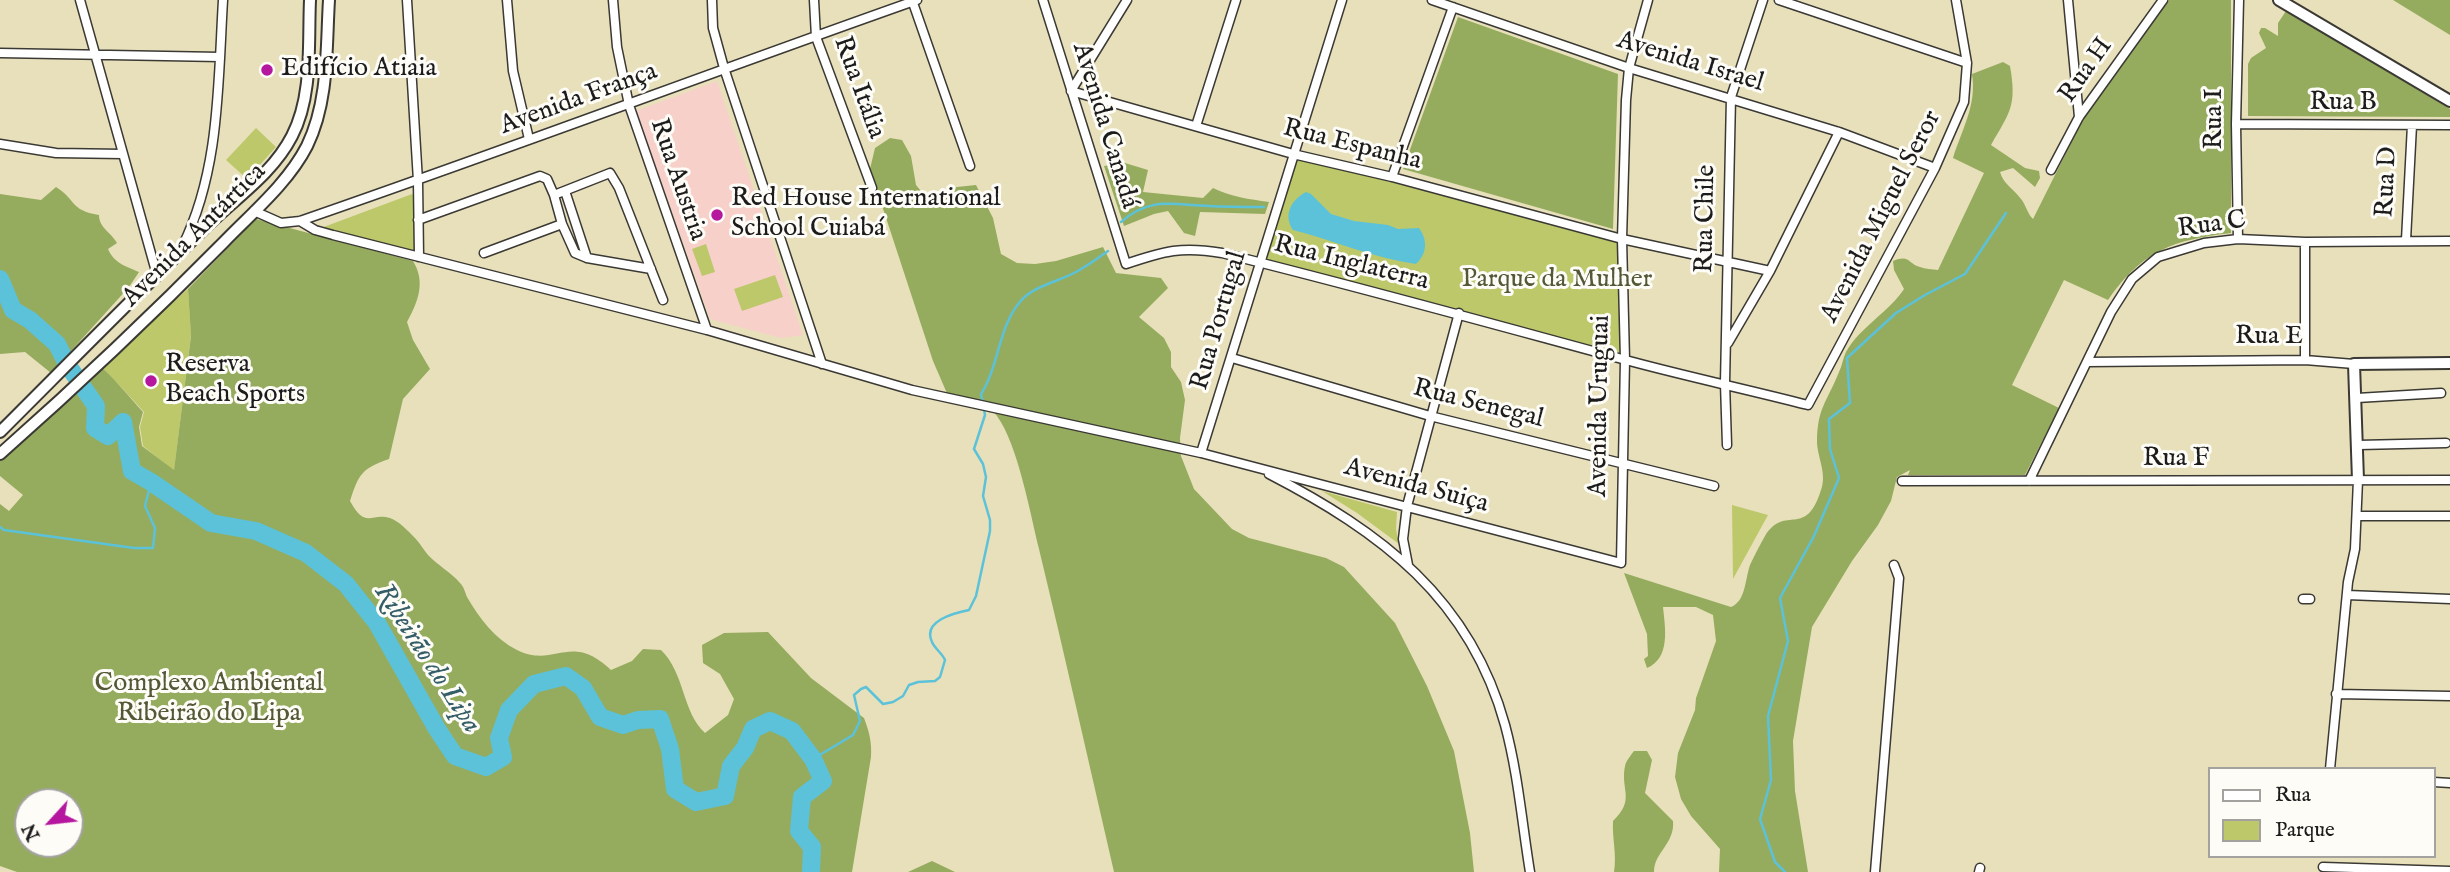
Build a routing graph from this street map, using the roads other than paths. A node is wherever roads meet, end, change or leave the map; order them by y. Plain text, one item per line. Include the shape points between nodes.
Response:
1 (80, 0) edge
2 (223, 0) edge
3 (310, 0) edge
4 (329, 0) edge
5 (407, 0) edge
6 (507, 0) edge
7 (613, 0) edge
8 (712, 0) edge
9 (814, 0) edge
10 (1043, 0) edge
11 (1127, 0) edge
12 (1236, 0) edge
13 (1342, 0) edge
14 (1432, 0) edge
15 (1648, 0) edge
16 (1763, 0) edge
17 (1779, 0) edge
18 (1956, 0) edge
19 (2068, 0) edge
20 (2163, 0) edge
21 (2239, 0) edge
22 (2278, 0) edge
23 (914, 1) edge
24 (1453, 7) junction
25 (816, 37) junction
26 (0, 52) edge
27 (97, 54) junction
28 (220, 57) junction
29 (1967, 63) junction
30 (724, 68) junction
31 (1629, 68) junction
32 (1071, 91) junction
33 (1731, 97) junction
34 (2450, 101) edge
35 (629, 105) junction
36 (2079, 117) junction
37 (2236, 124) junction
38 (2412, 125) junction
39 (2450, 125) edge
40 (1196, 126) junction
41 (1839, 132) junction
42 (529, 139) junction
43 (0, 144) edge
44 (124, 154) junction
45 (1293, 154) junction
46 (970, 166) dead end
47 (1935, 168) junction
48 (2051, 170) dead end
49 (1392, 177) junction
50 (418, 181) junction
51 (872, 188) dead end
52 (565, 191) junction
53 (554, 195) junction
54 (237, 199) junction
55 (254, 211) junction
56 (418, 220) junction
57 (300, 221) junction
58 (562, 224) junction
59 (1622, 239) junction
60 (2238, 239) junction
61 (2406, 240) junction
62 (2450, 241) edge
63 (2305, 242) junction
64 (484, 253) dead end
65 (179, 255) junction
66 (419, 257) junction
67 (587, 258) junction
68 (1727, 260) junction
69 (1259, 262) junction
70 (1126, 264) joint
71 (651, 269) junction
72 (1770, 271) junction
73 (157, 275) junction
74 (663, 300) dead end
75 (1459, 313) junction
76 (707, 330) junction
77 (1727, 345) junction
78 (1232, 358) junction
79 (2305, 359) junction
80 (1625, 360) junction
81 (2087, 362) junction
82 (2450, 363) edge
83 (822, 364) junction
84 (2354, 364) junction
85 (1725, 383) junction
86 (2441, 393) dead end
87 (2357, 398) junction
88 (1808, 405) joint
89 (1430, 416) junction
90 (0, 432) edge
91 (2446, 443) dead end
92 (1727, 445) dead end
93 (2358, 445) junction
94 (1201, 453) junction
95 (0, 454) edge
96 (1622, 463) junction
97 (1254, 467) junction
98 (2358, 480) junction
99 (2450, 480) edge
100 (1902, 481) dead end
101 (2029, 481) junction
102 (1714, 486) dead end
103 (1407, 506) junction
104 (2358, 516) junction
105 (2450, 516) edge
106 (1621, 563) joint
107 (1408, 565) junction
108 (1894, 565) dead end
109 (2347, 595) junction
110 (2450, 599) edge
111 (2336, 694) junction
112 (2450, 696) edge
113 (2330, 767) edge
114 (2323, 869) edge
115 (2450, 871) edge
116 (1530, 872) edge
117 (1875, 872) edge

1 - 27 street
2 - 28 street
3 - 54 main road, Avenida Antártica via 300,117 274,164
4 - 55 main road, Avenida Antártica via 323,97 315,127 296,163
5 - 50 street
6 - 42 street via 513,71
7 - 35 street, Rua Austria
8 - 30 street via 713,28
9 - 25 street, Rua Itália
10 - 32 street, Avenida Canadá
11 - 32 street
12 - 40 street
13 - 45 street, Rua Portugal
14 - 24 street, Avenida Israel
15 - 31 street, Avenida Uruguai
16 - 33 street, Rua Chile
17 - 29 street
18 - 29 street, Avenida Miguel Seror
19 - 36 street
20 - 36 street, Rua H
21 - 37 street, Rua I
22 - 34 main road
23 - 25 street, Avenida França
23 - 46 street
24 - 31 street, Avenida Israel
24 - 49 street
25 - 30 street, Avenida França
25 - 51 street, Rua Itália
26 - 27 street
27 - 28 street
27 - 44 street
28 - 65 street via 210,161 196,217
29 - 47 street, Avenida Miguel Seror via 1964,102
30 - 35 street, Avenida França
30 - 83 street
31 - 33 street, Avenida Israel
31 - 59 street, Avenida Uruguai
32 - 40 street, Rua Espanha
32 - 70 street, Avenida Canadá
33 - 41 street, Avenida Israel
33 - 68 street, Rua Chile
35 - 42 street, Avenida França
35 - 76 street, Rua Austria
36 - 48 street, Rua H
37 - 38 street, Rua B
37 - 60 street, Rua I
38 - 39 street, Rua B
38 - 61 street, Rua D
40 - 45 street, Rua Espanha
41 - 47 street, Avenida Israel
41 - 72 street
42 - 50 street, Avenida França
43 - 44 street via 56,153
44 - 73 street
45 - 49 street, Rua Espanha
45 - 69 street, Rua Portugal
47 - 88 street, Avenida Miguel Seror
49 - 59 street, Rua Espanha
50 - 56 street
50 - 57 street, Avenida França
52 - 53 street
52 - 67 street
52 - 71 street via 610,173
53 - 56 street via 547,179 540,176
53 - 58 street
54 - 55 main road
54 - 65 main road, Avenida Antártica
55 - 57 street, Avenida França via 281,223
55 - 95 main road, Avenida Antártica
56 - 66 street
57 - 66 street, Avenida Suiça via 314,230
58 - 64 street
58 - 67 street via 575,253
59 - 68 street, Rua Espanha
59 - 80 street, Avenida Uruguai
60 - 63 street, Rua C
60 - 81 street, Rua C via 2204,243 2149,264 2132,279 2111,312
61 - 62 street, Rua C
61 - 63 street, Rua C
63 - 79 street
65 - 73 main road, Avenida Antártica
66 - 76 street, Avenida Suiça
67 - 71 street
68 - 72 street, Rua Espanha
68 - 77 street, Rua Chile
69 - 70 street, Rua Inglaterra via 1197,248 1170,249
69 - 75 street, Rua Inglaterra
69 - 78 street, Rua Portugal
71 - 74 street
72 - 77 street
73 - 90 main road, Avenida Antártica
75 - 80 street, Rua Inglaterra
75 - 89 street
76 - 83 street, Avenida Suiça
77 - 85 street, Rua Chile
78 - 89 street, Rua Senegal
78 - 94 street, Rua Portugal
79 - 81 street, Rua E
79 - 84 street, Rua E
80 - 85 street, Rua Inglaterra
80 - 96 street, Avenida Uruguai
81 - 101 street, Rua C
82 - 84 main road, Rua E
83 - 94 street, Avenida Suiça via 912,390
84 - 87 main road
85 - 88 street, Rua Inglaterra
85 - 92 street, Rua Chile
86 - 87 street
87 - 93 main road
89 - 96 street, Rua Senegal
89 - 103 street
91 - 93 street
93 - 98 main road
94 - 97 street, Avenida Suiça
96 - 102 street, Rua Senegal
96 - 106 street, Avenida Uruguai
97 - 103 street, Avenida Suiça
97 - 107 street via 1315,499
98 - 99 street, Rua F
98 - 101 street, Rua F
98 - 104 street
100 - 101 street, Rua F
103 - 106 street, Avenida Suiça
103 - 107 street via 1403,539
104 - 105 street
104 - 109 street
107 - 116 street via 1458,624 1492,687 1510,745
108 - 117 street via 1899,578
109 - 110 street
109 - 111 street
111 - 112 street
111 - 113 street
114 - 115 street

